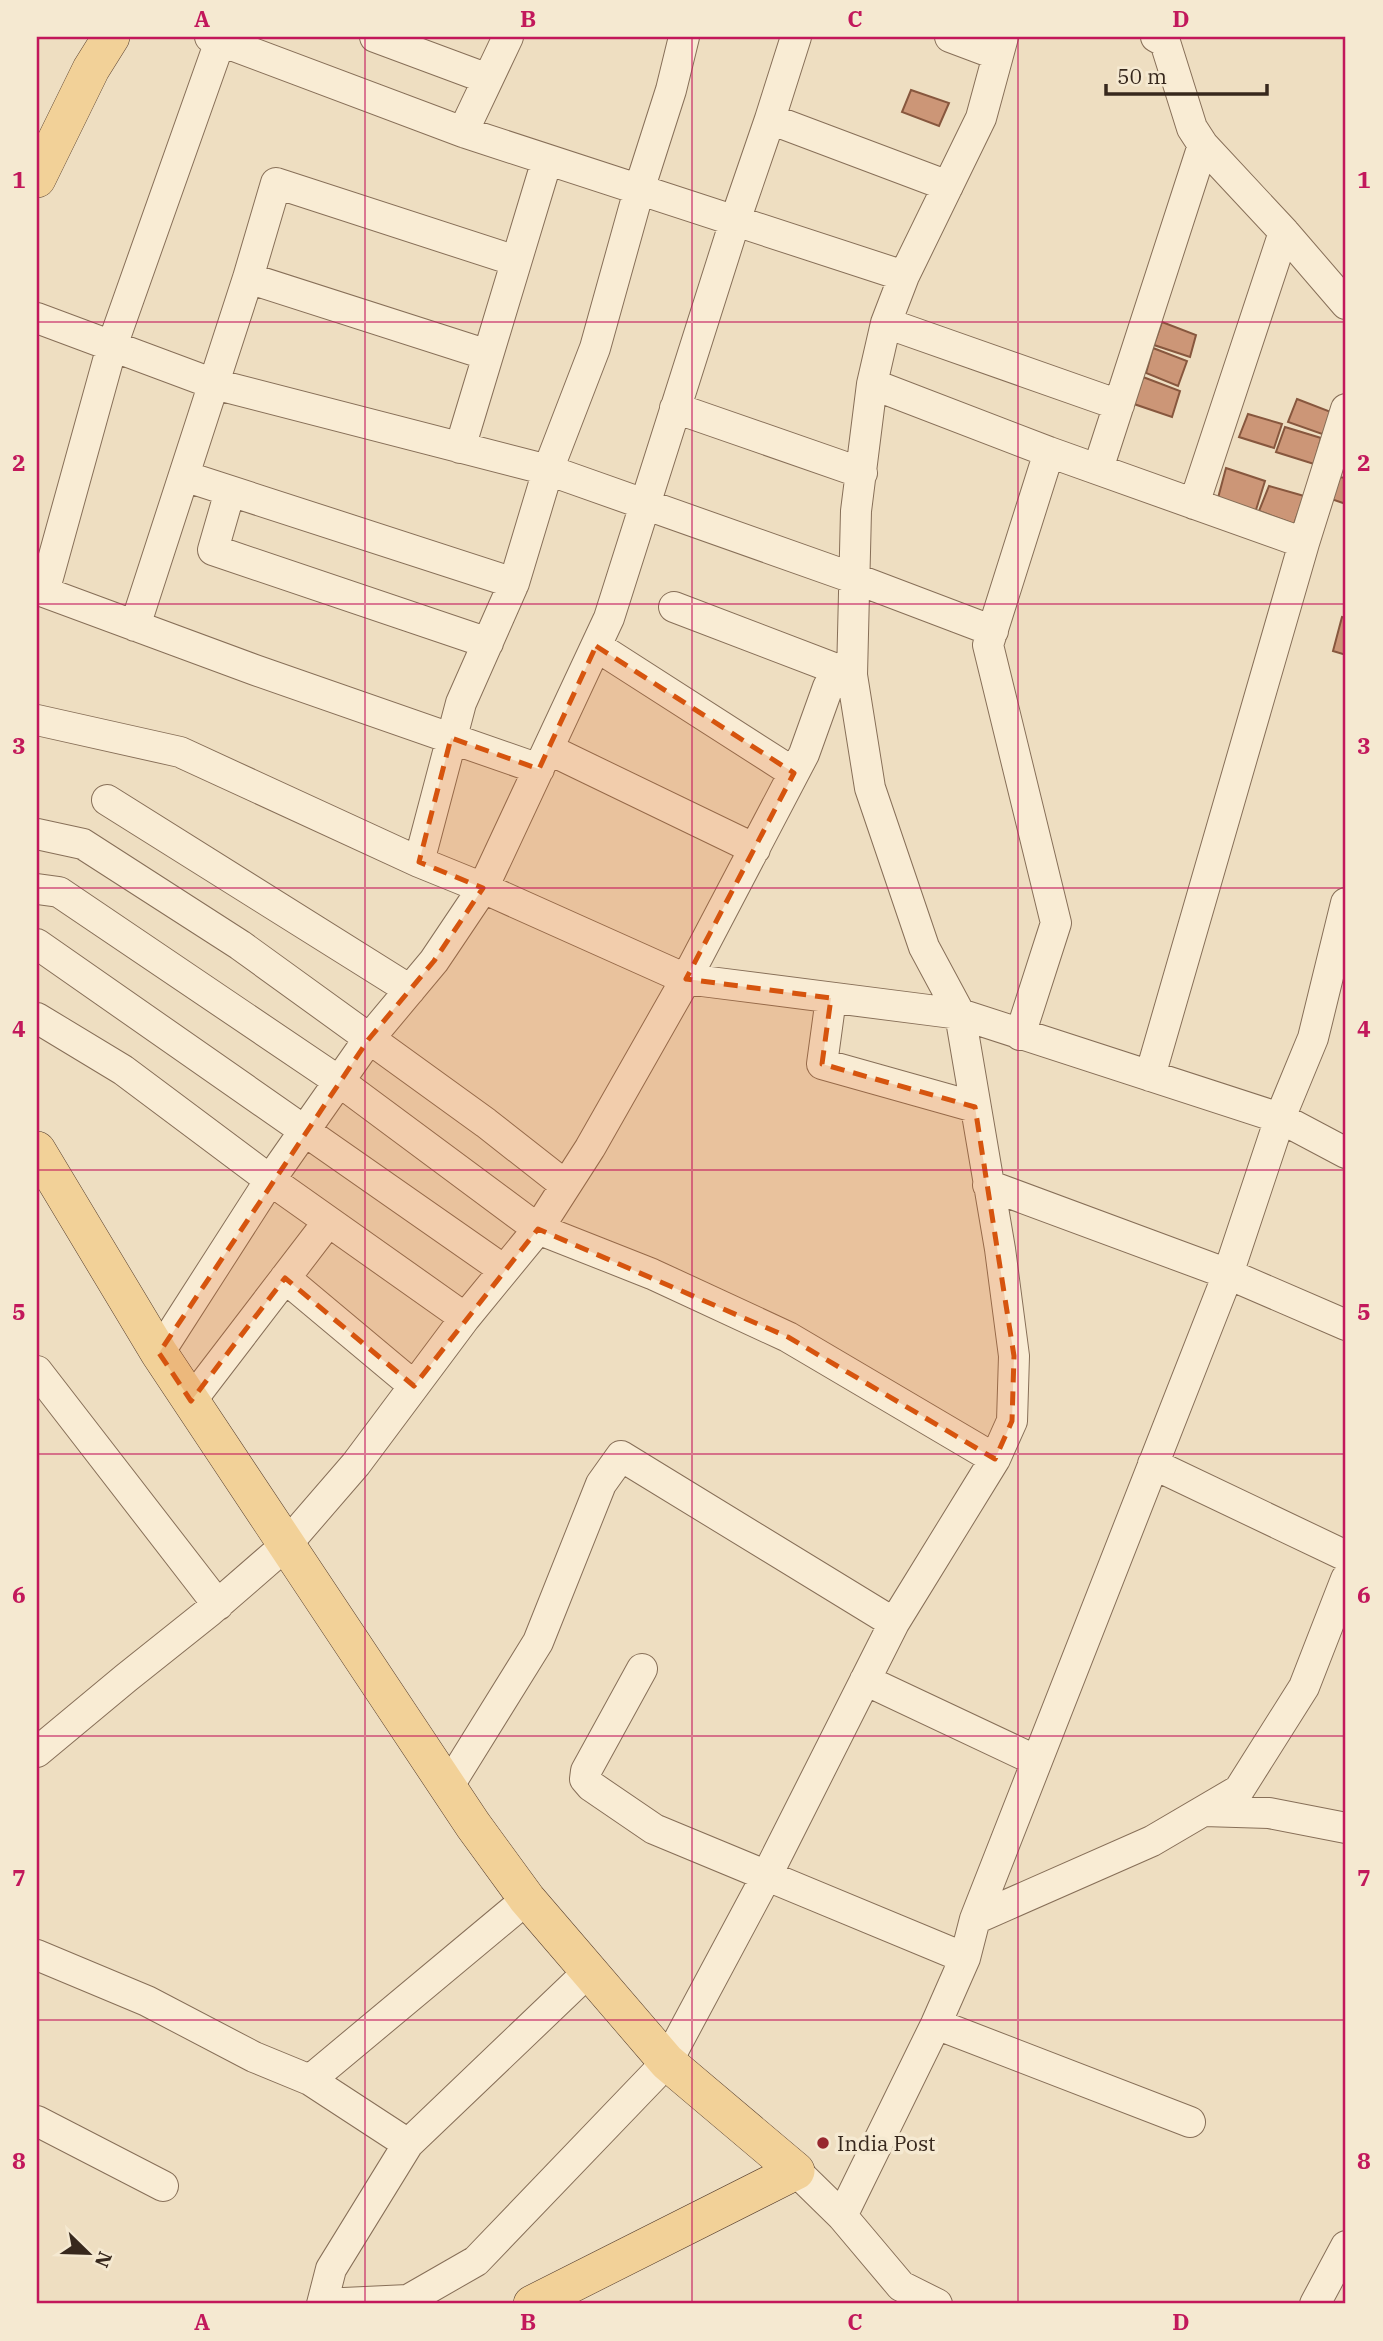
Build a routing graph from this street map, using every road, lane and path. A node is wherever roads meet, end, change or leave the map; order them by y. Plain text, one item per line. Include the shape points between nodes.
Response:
1 (111, 37) edge
2 (378, 37) edge
3 (508, 37) edge
4 (684, 37) edge
5 (796, 37) edge
6 (950, 37) edge
7 (1163, 38) edge
8 (215, 39) edge
9 (1000, 46) edge
10 (488, 79) junction
11 (770, 119) junction
12 (463, 132) junction
13 (1203, 145) junction
14 (547, 160) junction
15 (37, 179) edge
16 (948, 186) junction
17 (639, 190) junction
18 (735, 221) junction
19 (1284, 232) junction
20 (516, 261) junction
21 (904, 276) junction
22 (248, 278) junction
23 (1346, 303) edge
24 (37, 318) edge
25 (886, 323) junction
26 (112, 346) junction
27 (488, 355) junction
28 (214, 384) junction
29 (872, 384) junction
30 (1119, 405) junction
31 (676, 408) junction
32 (1346, 409) edge
33 (460, 447) junction
34 (1049, 452) junction
35 (1098, 469) junction
36 (548, 470) junction
37 (862, 473) junction
38 (184, 476) junction
39 (230, 491) junction
40 (644, 504) junction
41 (1195, 504) junction
42 (1304, 543) junction
43 (856, 579) junction
44 (514, 583) junction
45 (674, 607) dead end
46 (135, 626) junction
47 (993, 631) junction
48 (488, 643) junction
49 (596, 646) junction
50 (852, 675) junction
51 (37, 720) edge
52 (451, 738) junction
53 (543, 759) junction
54 (794, 773) junction
55 (107, 800) dead end
56 (37, 834) edge
57 (754, 849) junction
58 (419, 862) junction
59 (483, 888) junction
60 (37, 889) edge
61 (1346, 903) edge
62 (37, 944) edge
63 (687, 979) junction
64 (410, 990) junction
65 (831, 998) junction
66 (960, 1014) junction
67 (37, 1018) edge
68 (1020, 1035) junction
69 (368, 1040) junction
70 (1150, 1076) junction
71 (340, 1082) junction
72 (975, 1107) junction
73 (1280, 1118) junction
74 (307, 1130) junction
75 (37, 1150) edge
76 (1346, 1153) edge
77 (270, 1180) junction
78 (565, 1185) junction
79 (988, 1185) junction
80 (328, 1222) junction
81 (538, 1229) junction
82 (504, 1270) junction
83 (1228, 1274) junction
84 (285, 1279) junction
85 (464, 1318) junction
86 (1346, 1325) edge
87 (159, 1353) junction
88 (37, 1371) edge
89 (414, 1386) junction
90 (191, 1401) junction
91 (995, 1459) junction
92 (1153, 1464) junction
93 (286, 1545) junction
94 (1346, 1556) edge
95 (1346, 1579) edge
96 (218, 1605) junction
97 (894, 1623) junction
98 (642, 1669) dead end
99 (865, 1680) junction
100 (37, 1752) edge
101 (1037, 1761) junction
102 (448, 1787) junction
103 (1204, 1811) junction
104 (1346, 1828) edge
105 (767, 1875) junction
106 (527, 1899) junction
107 (975, 1919) junction
108 (37, 1955) edge
109 (965, 1958) junction
110 (588, 1972) junction
111 (936, 2024) junction
112 (667, 2062) junction
113 (310, 2080) junction
114 (37, 2120) edge
115 (1190, 2122) dead end
116 (408, 2144) junction
117 (796, 2171) junction
118 (163, 2186) dead end
119 (842, 2216) junction
120 (1346, 2246) edge
121 (322, 2304) edge
122 (532, 2304) edge
123 (937, 2304) edge
124 (1315, 2304) edge

1 - 15 main road
2 - 10 street
3 - 10 street
4 - 17 street
5 - 11 street
6 - 9 street
7 - 13 street via 1192,128
8 - 12 street
8 - 26 street
9 - 16 street via 981,118
10 - 12 street
11 - 16 street
11 - 18 street
12 - 14 street
13 - 19 street
13 - 30 street
14 - 17 street
14 - 20 street
16 - 21 street
17 - 18 street
17 - 36 street via 595,348
18 - 21 street
18 - 31 street
19 - 23 street
19 - 41 street
20 - 22 street via 276,183
20 - 27 street
21 - 25 street
22 - 27 street
22 - 28 street
24 - 26 street
25 - 29 street
25 - 30 street
26 - 28 street
26 - 46 street via 44,592
27 - 33 street
28 - 33 street
28 - 38 street
29 - 34 street
29 - 37 street
30 - 35 street
31 - 37 street
31 - 40 street
32 - 42 street
33 - 36 street
34 - 35 street
34 - 47 street
35 - 41 street
36 - 40 street
36 - 44 street
37 - 43 street via 856,511
38 - 39 street
38 - 46 street
39 - 44 street
39 - 48 street via 213,550
40 - 43 street
40 - 49 street
41 - 42 street
42 - 70 street
43 - 47 street
43 - 50 street
44 - 48 street
45 - 50 street
46 - 52 street
47 - 68 street via 988,645 1056,923
48 - 52 street
49 - 53 street
49 - 54 street
50 - 54 street via 828,687
50 - 66 street via 870,788 923,947
51 - 58 street via 180,752
52 - 53 street
52 - 58 street
53 - 57 street
53 - 59 street
54 - 57 street
55 - 64 street
56 - 69 street via 83,844 240,945
57 - 63 street
58 - 59 street
59 - 63 street
59 - 64 street
60 - 71 street via 59,892
61 - 73 street via 1314,1038
62 - 74 street
63 - 65 street
63 - 78 street
64 - 69 street
65 - 66 street
65 - 72 street via 822,1065
66 - 68 street
66 - 72 street
67 - 77 street via 123,1070
68 - 70 street
69 - 71 street
69 - 78 street
70 - 73 street
71 - 74 street
71 - 81 street
72 - 79 street
73 - 76 street
73 - 83 street
74 - 77 street
74 - 82 street
75 - 87 main road
77 - 80 street
77 - 87 street
78 - 81 street
79 - 83 street
79 - 91 street via 1014,1356 1012,1421
80 - 84 street
80 - 85 street
81 - 82 street
81 - 91 street via 652,1274 788,1337
82 - 85 street
83 - 86 street
83 - 92 street
84 - 89 street
84 - 90 street
85 - 89 street
87 - 90 main road
88 - 96 street
89 - 93 street via 356,1464
90 - 93 main road
91 - 97 street
92 - 94 street
92 - 101 street
93 - 96 street
93 - 102 main road
95 - 103 street via 1304,1687 1239,1790
96 - 100 street
97 - 99 street
97 - 102 street via 621,1456 601,1484 538,1642
98 - 105 street via 585,1779 654,1829
99 - 101 street
99 - 105 street
101 - 107 street
102 - 106 main road
103 - 104 street via 1269,1813
103 - 107 street via 1152,1841
105 - 109 street
105 - 112 street
106 - 110 main road
106 - 113 street
107 - 109 street
108 - 113 street via 147,2001
109 - 111 street
110 - 112 main road
110 - 116 street
111 - 115 street
111 - 119 street
112 - 117 main road
112 - 121 street via 476,2261 408,2300
113 - 116 street
114 - 118 street
116 - 121 street via 331,2269
117 - 119 street
117 - 122 main road
119 - 123 street via 901,2286
120 - 124 street

